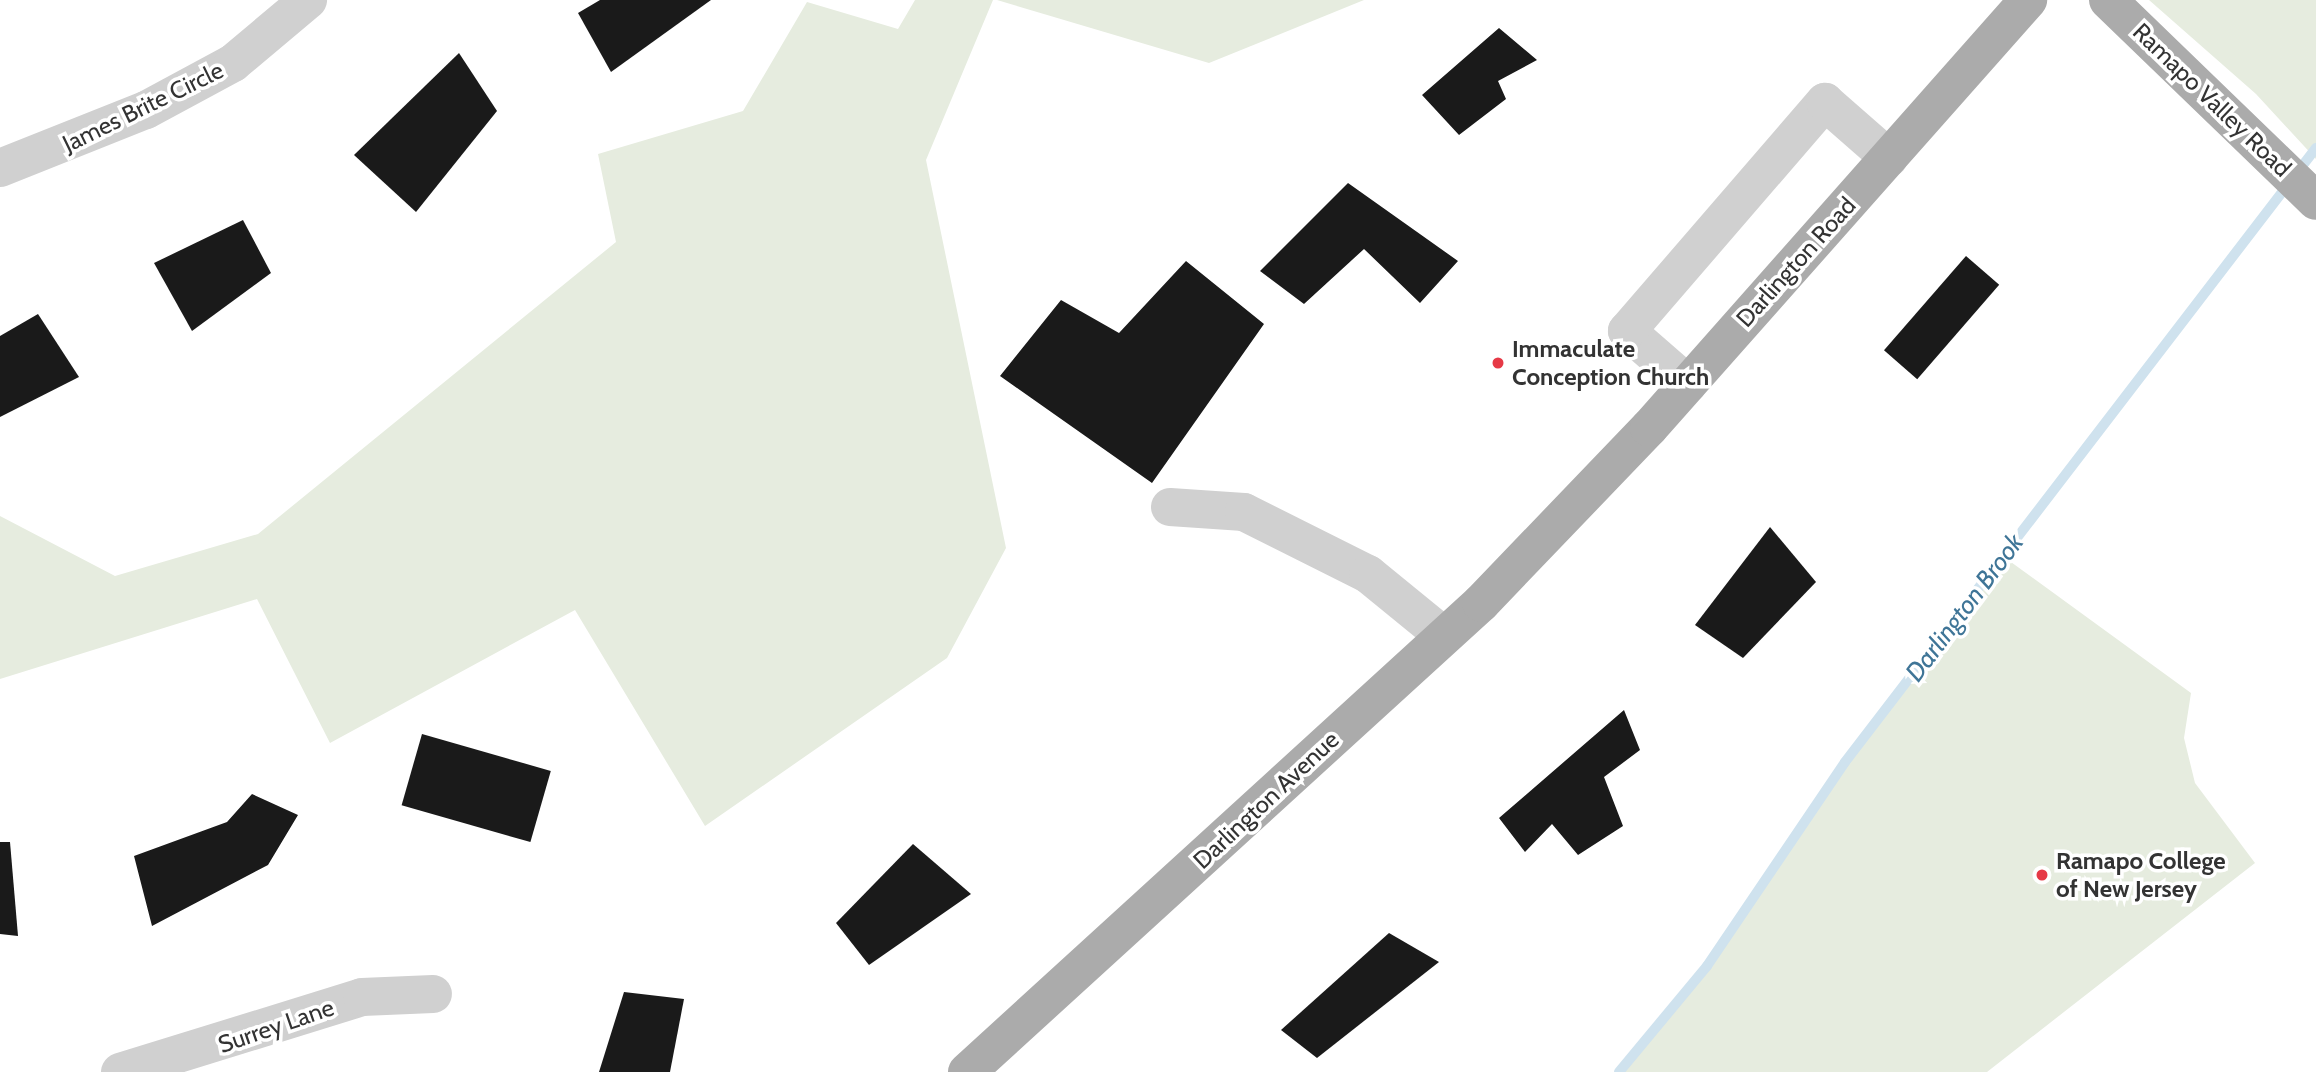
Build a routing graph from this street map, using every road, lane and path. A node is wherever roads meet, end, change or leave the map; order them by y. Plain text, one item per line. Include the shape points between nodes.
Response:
1 (308, 0) edge
2 (2028, 0) edge
3 (2108, 0) edge
4 (1889, 158) junction
5 (0, 169) edge
6 (2315, 200) edge
7 (1688, 384) junction
8 (1170, 507) dead end
9 (1560, 521) joint
10 (1444, 636) junction
11 (433, 994) dead end
12 (120, 1072) edge
13 (967, 1072) edge

1 - 5 street, James Brite Circle via 233,63 146,110
2 - 4 main road, Darlington Road
3 - 6 main road, Ramapo Valley Road
4 - 7 main road, Darlington Road
4 - 7 street via 1825,102 1627,331
7 - 9 main road, Darlington Road
8 - 10 street via 1244,512 1368,574
9 - 10 main road, Darlington Avenue
10 - 13 main road, Darlington Avenue
11 - 12 street, Surrey Lane via 362,997

